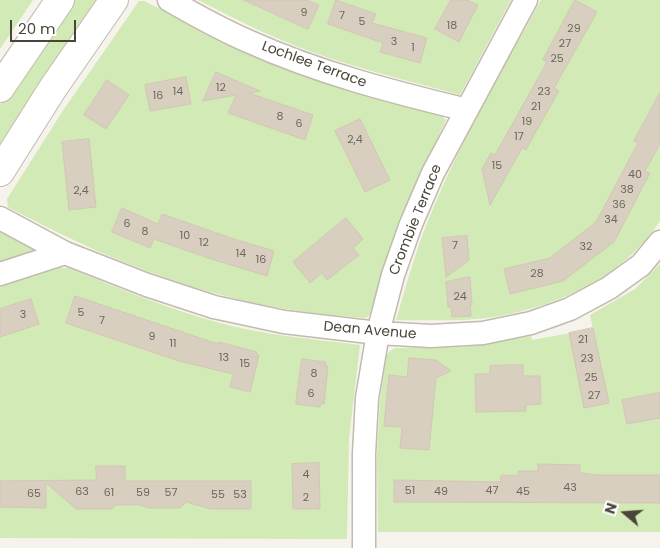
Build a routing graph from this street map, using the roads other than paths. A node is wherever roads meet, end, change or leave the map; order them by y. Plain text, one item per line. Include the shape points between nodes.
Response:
1 (60, 0) edge
2 (114, 0) edge
3 (169, 0) edge
4 (526, 0) edge
5 (0, 88) edge
6 (467, 110) junction
7 (0, 172) edge
8 (0, 218) edge
9 (660, 242) edge
10 (65, 252) junction
11 (0, 274) edge
12 (378, 333) junction
13 (364, 548) edge

1 - 5 street
2 - 7 street
3 - 6 street, Lochlee Terrace via 249,42 308,65 381,89
4 - 6 street, Crombie Terrace
6 - 12 street, Crombie Terrace via 411,224
8 - 10 street, Dean Avenue
9 - 12 street, Dean Avenue via 641,264 609,288 570,309 531,323 483,333 431,336
10 - 11 street
10 - 12 street, Dean Avenue via 147,286 214,307 284,322
12 - 13 street, Crombie Terrace via 367,398

